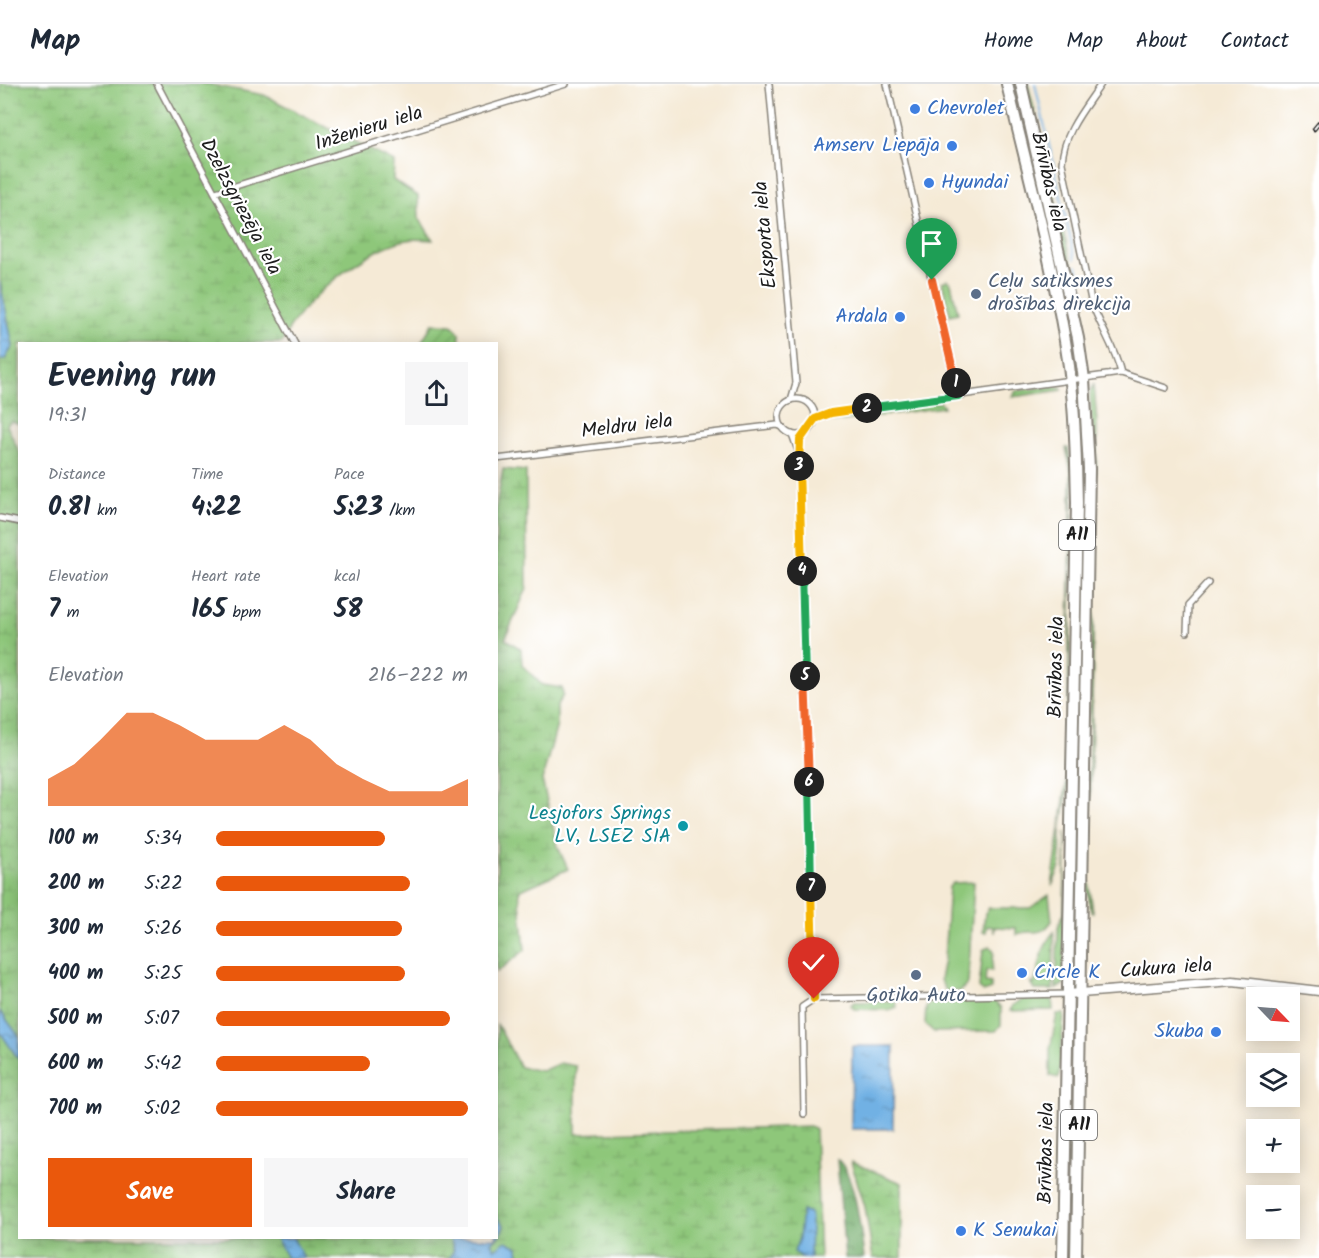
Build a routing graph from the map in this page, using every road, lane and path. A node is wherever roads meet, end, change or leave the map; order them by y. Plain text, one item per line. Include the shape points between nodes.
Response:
1 (158, 84) edge
2 (566, 84) edge
3 (769, 84) edge
4 (887, 84) edge
5 (1007, 84) edge
6 (1021, 84) edge
7 (1101, 84) edge
8 (216, 192) junction
9 (294, 342) edge
10 (1121, 373) junction
11 (1084, 379) junction
12 (1070, 380) junction
13 (795, 383) junction
14 (1166, 388) dead end
15 (958, 396) junction
16 (791, 400) junction
17 (805, 401) junction
18 (813, 408) junction
19 (831, 413) junction
20 (780, 416) junction
21 (815, 419) junction
22 (762, 426) junction
23 (783, 427) junction
24 (804, 433) junction
25 (792, 434) junction
26 (798, 451) junction
27 (498, 459) edge
28 (0, 518) edge
29 (18, 522) edge
30 (1208, 583) dead end
31 (1187, 632) dead end
32 (1319, 991) edge
33 (1082, 992) junction
34 (1068, 994) junction
35 (814, 999) junction
36 (804, 1114) dead end
37 (1063, 1258) edge
38 (1076, 1258) edge

1 - 8 street, Dzelzsgriezēja iela
2 - 8 street, Inženieru iela
3 - 13 street, Eksporta iela
4 - 15 street
5 - 12 highway, Brīvības iela / A11 via 1059,313
6 - 11 highway, Brīvības iela / A11 via 1073,309
7 - 10 street via 1067,139 1062,163 1091,300
8 - 9 street, Dzelzsgriezēja iela
10 - 11 street
10 - 14 street
11 - 12 street
11 - 33 highway, Brīvības iela / A11 via 1089,469
12 - 15 street
12 - 34 highway, Brīvības iela / A11 via 1077,503
13 - 16 street, Eksporta iela
13 - 17 street, Eksporta iela
15 - 19 street
16 - 17 street
16 - 20 street, Meldru iela
17 - 18 street
18 - 19 street
18 - 21 street
19 - 21 street
20 - 22 street, Meldru iela
20 - 23 street
21 - 24 street
22 - 23 street, Meldru iela
22 - 27 street, Meldru iela
23 - 25 street
24 - 25 street
24 - 26 street
25 - 26 street
26 - 35 street
28 - 29 street
30 - 31 street via 1188,605
32 - 33 main road, Cukura iela via 1233,981
33 - 34 main road, Cukura iela
33 - 38 highway, Brīvības iela / A11
34 - 35 street, Cukura iela
34 - 37 highway, Brīvības iela / A11
35 - 36 street via 802,1007

